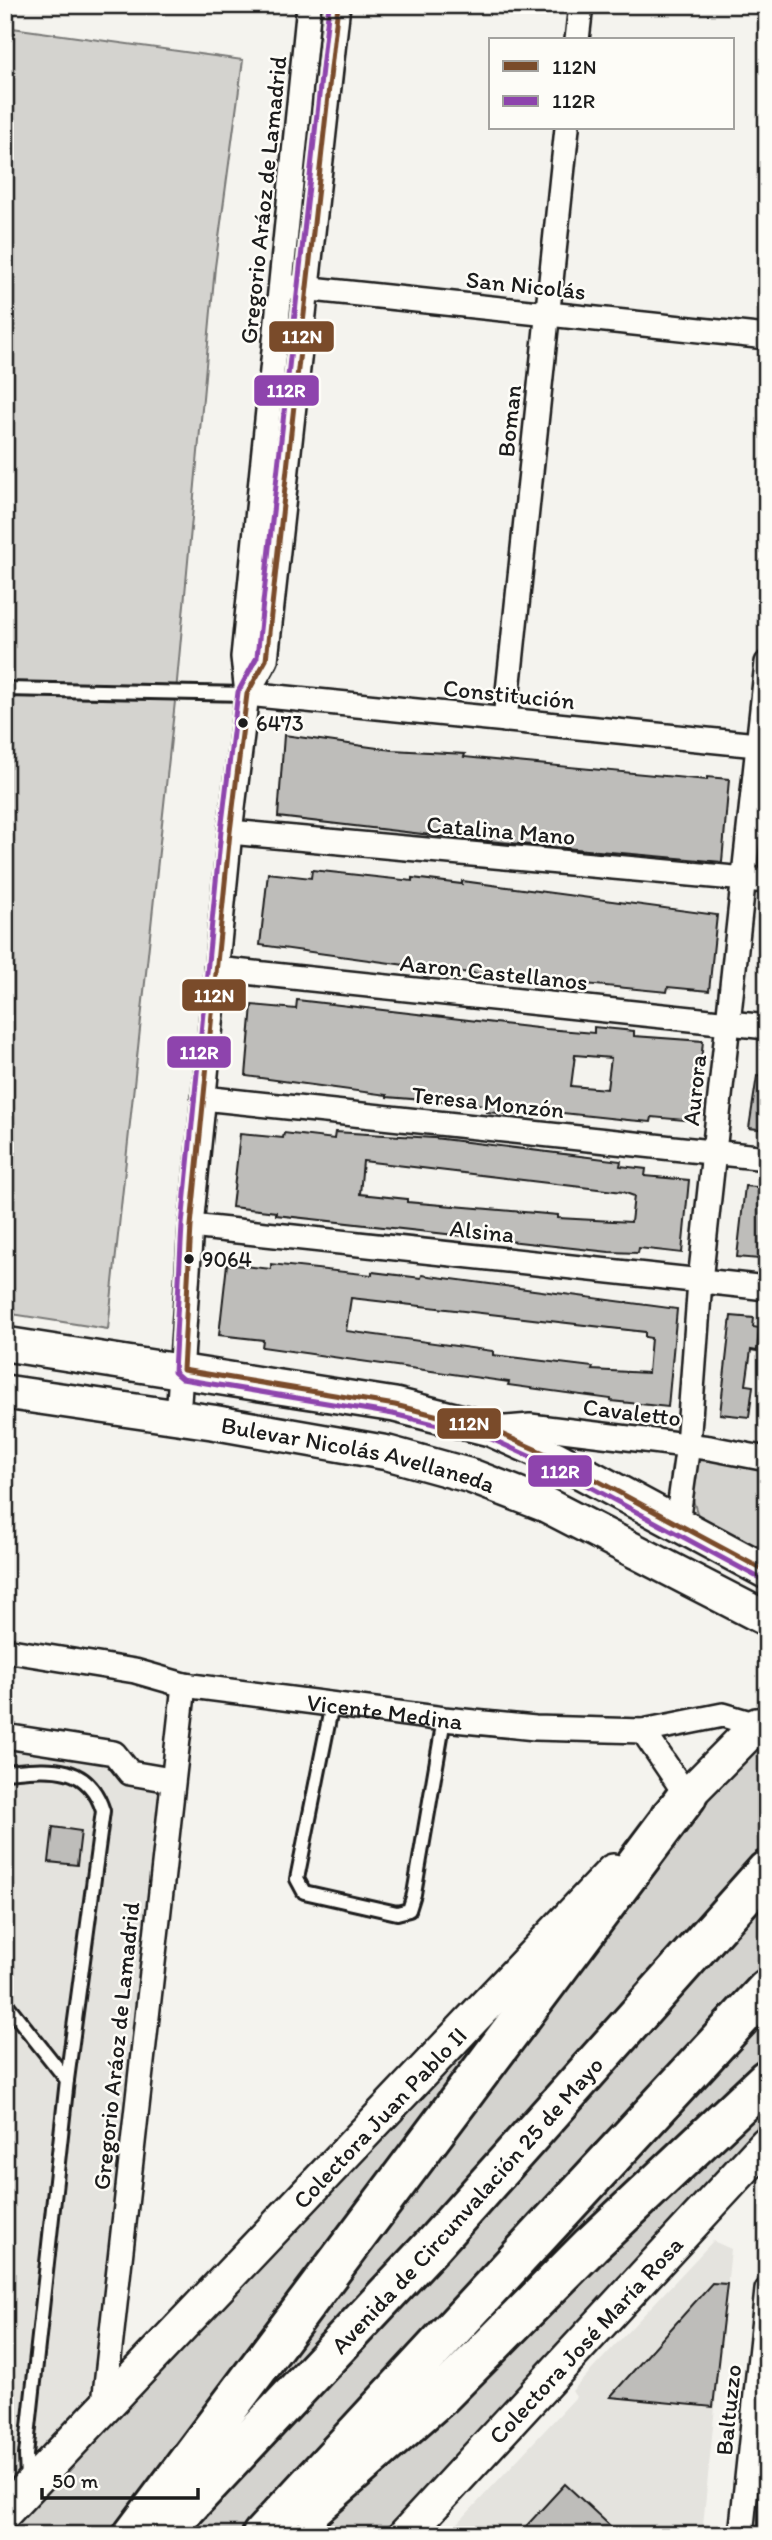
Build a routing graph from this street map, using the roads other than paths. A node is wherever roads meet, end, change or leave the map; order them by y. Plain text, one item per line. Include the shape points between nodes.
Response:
1 (309, 5) edge
2 (338, 5) edge
3 (580, 5) edge
4 (577, 38) edge
5 (567, 130) edge
6 (281, 285) junction
7 (306, 288) junction
8 (546, 314) junction
9 (767, 337) edge
10 (767, 663) edge
11 (5, 689) edge
12 (247, 694) junction
13 (505, 720) junction
14 (762, 746) edge
15 (230, 832) junction
16 (743, 878) junction
17 (767, 881) edge
18 (216, 969) junction
19 (728, 1022) junction
20 (767, 1027) edge
21 (203, 1098) junction
22 (714, 1152) junction
23 (767, 1158) edge
24 (191, 1227) junction
25 (700, 1281) junction
26 (767, 1288) edge
27 (5, 1344) edge
28 (183, 1370) junction
29 (5, 1392) edge
30 (178, 1417) junction
31 (490, 1429) junction
32 (688, 1445) junction
33 (767, 1459) edge
34 (677, 1523) junction
35 (767, 1572) edge
36 (767, 1619) edge
37 (5, 1650) edge
38 (184, 1685) junction
39 (332, 1704) junction
40 (444, 1719) junction
41 (762, 1724) edge
42 (643, 1731) junction
43 (5, 1736) edge
44 (5, 1772) edge
45 (171, 1780) junction
46 (687, 1796) junction
47 (767, 1870) edge
48 (767, 1989) edge
49 (5, 2002) edge
50 (767, 2079) edge
51 (67, 2080) junction
52 (767, 2143) edge
53 (767, 2290) edge
54 (103, 2412) junction
55 (28, 2488) junction
56 (5, 2512) edge
57 (133, 2535) edge
58 (161, 2535) edge
59 (262, 2535) edge
60 (276, 2535) edge
61 (405, 2535) edge
62 (741, 2535) edge

1 - 6 street, Gregorio Aráoz de Lamadrid
2 - 7 street, Gregorio Aráoz de Lamadrid
3 - 4 street
5 - 8 street, Boman
6 - 7 street, San Nicolás
6 - 12 street, Gregorio Aráoz de Lamadrid via 243,657
7 - 8 street, San Nicolás
7 - 12 street, Gregorio Aráoz de Lamadrid via 266,660
8 - 9 street, San Nicolás
8 - 13 street, Boman
10 - 14 street, Aurora
11 - 12 lane
12 - 13 street, Constitución
12 - 15 street, Gregorio Aráoz de Lamadrid
13 - 14 street, Constitución
14 - 16 street, Aurora
15 - 16 street, Catalina Mano
15 - 18 street, Gregorio Aráoz de Lamadrid
16 - 17 street, Catalina Mano
16 - 19 street, Aurora
18 - 19 street, Aaron Castellanos
18 - 21 street, Gregorio Aráoz de Lamadrid
19 - 20 street, Aaron Castellanos
19 - 22 street, Aurora
21 - 22 street, Teresa Monzón
21 - 24 street, Gregorio Aráoz de Lamadrid
22 - 23 street, Teresa Monzón
22 - 25 street, Aurora
24 - 25 street, Alsina
24 - 28 street, Gregorio Aráoz de Lamadrid
25 - 26 street, Alsina
25 - 32 street, Aurora
27 - 28 main road, Bulevar Nicolás Avellaneda
28 - 30 street, Gregorio Aráoz de Lamadrid
28 - 31 main road, Bulevar Nicolás Avellaneda via 395,1405
29 - 30 main road, Bulevar Nicolás Avellaneda
30 - 36 main road, Bulevar Nicolás Avellaneda via 388,1453 471,1476 546,1505
31 - 32 street, Cavaletto via 530,1426
31 - 34 main road, Bulevar Nicolás Avellaneda
32 - 33 street, Cavaletto
32 - 34 street, Aurora
34 - 35 main road, Bulevar Nicolás Avellaneda
37 - 38 street, Vicente Medina via 135,1671
38 - 39 street, Vicente Medina
38 - 45 street, Gregorio Aráoz de Lamadrid
39 - 40 street, Vicente Medina
39 - 40 lane via 297,1879 304,1892 397,1913 409,1910 414,1894
40 - 42 street, Vicente Medina via 535,1728
41 - 42 street, Vicente Medina via 723,1715
41 - 46 main road, Colectora Juan Pablo II
42 - 46 street
43 - 45 street via 114,1753 130,1773
44 - 51 lane via 44,1769 79,1776 97,1791 103,1811
45 - 54 street, Gregorio Aráoz de Lamadrid
46 - 54 main road, Colectora Juan Pablo II
46 - 57 highway
47 - 58 highway, Avenida de Circunvalación 25 de Mayo via 431,2248
48 - 59 highway
49 - 51 lane
50 - 60 highway via 591,2245 441,2396 331,2496
51 - 55 lane via 26,2455
52 - 61 main road, Colectora José María Rosa
53 - 62 street, Baltuzzo
54 - 55 main road, Colectora Juan Pablo II
55 - 56 main road, Colectora Juan Pablo II

